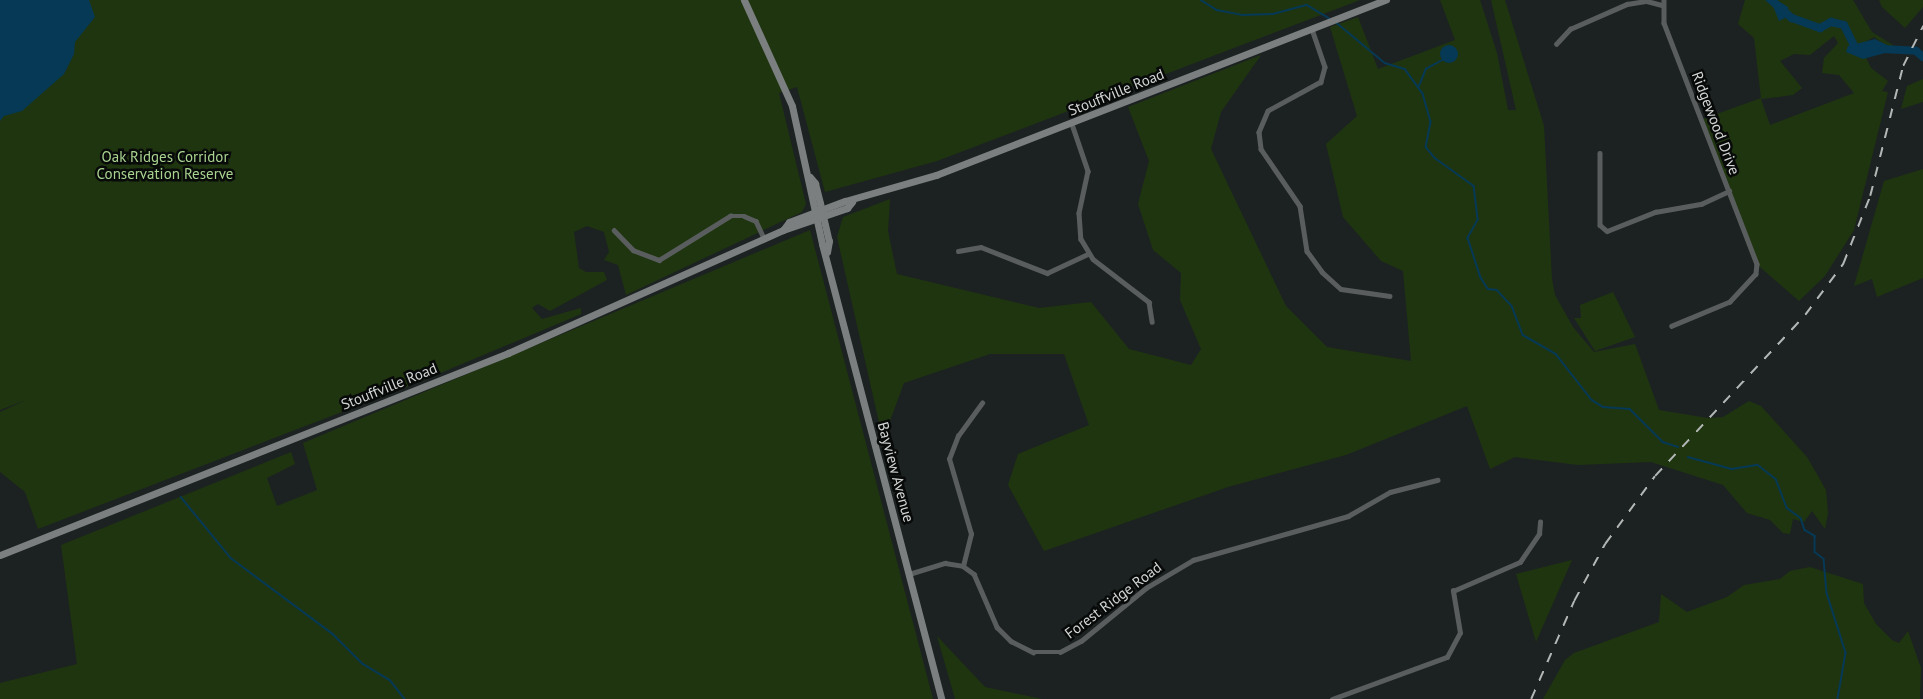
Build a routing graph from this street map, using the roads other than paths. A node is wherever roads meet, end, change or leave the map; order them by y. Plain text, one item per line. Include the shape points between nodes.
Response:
1 (744, 0) edge
2 (1386, 0) edge
3 (1663, 2) edge
4 (1312, 29) junction
5 (1556, 44) dead end
6 (1072, 124) junction
7 (1600, 153) dead end
8 (1729, 191) junction
9 (819, 214) junction
10 (614, 230) dead end
11 (764, 238) junction
12 (958, 251) dead end
13 (1088, 254) junction
14 (1390, 297) dead end
15 (1152, 322) dead end
16 (1672, 326) dead end
17 (982, 403) dead end
18 (1437, 480) dead end
19 (1540, 522) dead end
20 (0, 555) edge
21 (963, 566) junction
22 (909, 574) junction
23 (941, 699) edge
24 (1332, 699) edge

1 - 9 main road, Bayview Avenue via 783,80
2 - 4 main road, Stouffville Road
3 - 5 street via 1627,4 1570,28
3 - 8 street, Ridgewood Drive via 1664,23
4 - 6 main road, Stouffville Road
4 - 14 street via 1325,67 1321,82 1268,111 1259,132 1261,149 1300,206 1307,251 1322,272 1341,289
6 - 9 main road, Stouffville Road
6 - 13 street via 1088,171 1079,223
7 - 8 street, Ridgewood Drive via 1600,225 1607,231 1655,212 1701,204
8 - 16 street via 1754,251 1756,274 1724,306
9 - 11 main road, Stouffville Road via 789,222 783,230
9 - 22 main road, Bayview Avenue
10 - 11 street via 633,250 659,260 716,221 730,216 756,221
11 - 20 main road, Stouffville Road via 508,353
12 - 13 street via 981,247 1047,273
13 - 15 street via 1149,302
17 - 21 street via 958,436 949,459 971,534
18 - 21 street, Forest Ridge Road via 1390,492 1348,516 1193,560 1146,588 1081,641 1060,652 1033,652 1011,641 997,627 974,574
19 - 24 street via 1539,534 1520,562 1453,591 1460,633 1447,657
21 - 22 street via 945,563
22 - 23 main road, Bayview Avenue

